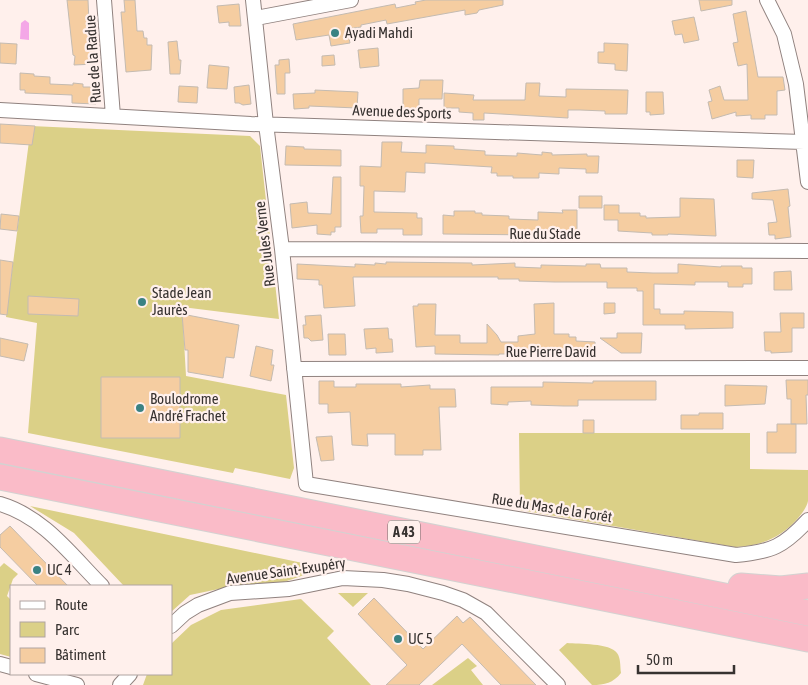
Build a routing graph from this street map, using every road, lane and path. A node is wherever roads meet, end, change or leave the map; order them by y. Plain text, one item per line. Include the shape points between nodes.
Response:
1 (104, 0) edge
2 (254, 0) edge
3 (351, 0) edge
4 (767, 0) edge
5 (256, 18) junction
6 (0, 110) edge
7 (113, 116) junction
8 (266, 124) junction
9 (804, 142) junction
10 (808, 182) edge
11 (282, 249) junction
12 (808, 252) edge
13 (808, 368) edge
14 (294, 370) junction
15 (0, 450) edge
16 (0, 477) edge
17 (306, 484) joint
18 (0, 504) edge
19 (808, 520) edge
20 (574, 566) junction
21 (101, 585) edge
22 (808, 586) edge
23 (808, 613) edge
24 (172, 625) edge
25 (742, 626) junction
26 (808, 639) edge
27 (808, 647) edge
28 (40, 675) edge
29 (129, 675) edge
30 (77, 685) edge
31 (120, 685) edge
32 (558, 685) edge

1 - 7 street, Rue de la Radue
2 - 5 street, Rue Jules Verne
3 - 5 street
4 - 9 street via 784,34 796,84
5 - 8 street, Rue Jules Verne
6 - 7 street, Avenue des Sports
7 - 8 street, Avenue des Sports
8 - 9 street, Avenue des Sports
8 - 11 street, Rue Jules Verne
9 - 10 street
11 - 12 street, Rue du Stade
11 - 14 street, Rue Jules Verne
13 - 14 street, Rue Pierre David
14 - 17 street, Rue Jules Verne
15 - 20 highway, A 43
16 - 25 highway, A 43
17 - 19 street, Rue du Mas de la Forêt via 736,555 770,550 791,538
18 - 21 street via 21,512 44,527
20 - 22 highway via 749,588
20 - 23 highway, A 43
24 - 32 street, Avenue Saint-Exupéry via 198,606 230,594 289,589 343,578 383,580 443,593 486,613
25 - 26 highway, A 43
25 - 27 highway
28 - 30 street
29 - 31 street

